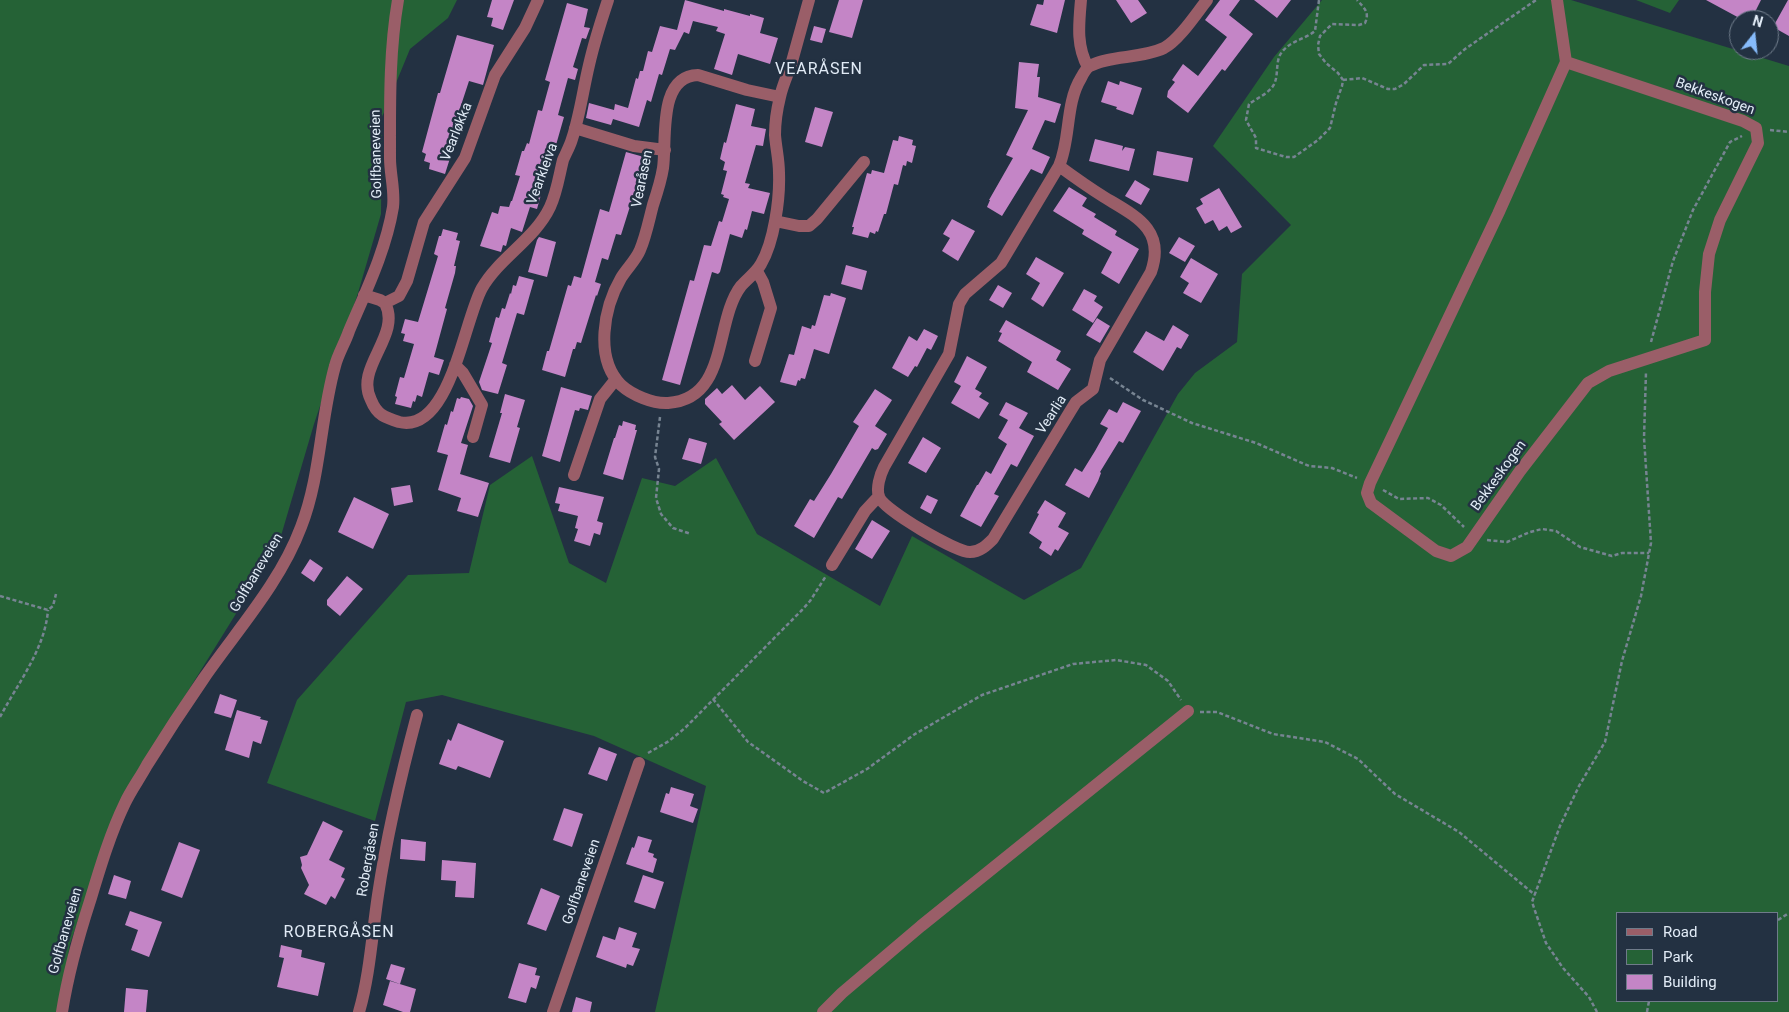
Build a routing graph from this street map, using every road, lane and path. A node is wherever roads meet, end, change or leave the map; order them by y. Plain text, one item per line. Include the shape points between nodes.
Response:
1 (398, 0) edge
2 (538, 0) edge
3 (608, 0) edge
4 (809, 0) edge
5 (1081, 0) edge
6 (1207, 0) edge
7 (1319, 0) edge
8 (1357, 0) edge
9 (1536, 0) edge
10 (1557, 0) edge
11 (1566, 62) junction
12 (1088, 67) junction
13 (1342, 80) junction
14 (780, 97) junction
15 (575, 128) junction
16 (1756, 128) junction
17 (1789, 132) edge
18 (665, 150) junction
19 (864, 162) dead end
20 (1059, 166) junction
21 (775, 221) junction
22 (757, 271) junction
23 (364, 296) junction
24 (385, 303) junction
25 (1647, 360) junction
26 (755, 361) dead end
27 (455, 365) junction
28 (616, 379) junction
29 (661, 403) junction
30 (473, 436) dead end
31 (574, 474) dead end
32 (879, 496) junction
33 (692, 534) dead end
34 (832, 565) joint
35 (56, 594) dead end
36 (0, 596) edge
37 (48, 610) junction
38 (1188, 711) dead end
39 (417, 716) dead end
40 (0, 717) edge
41 (639, 763) joint
42 (62, 1012) edge
43 (359, 1012) edge
44 (552, 1012) edge
45 (823, 1012) edge
46 (1597, 1012) edge

1 - 23 street, Golfbaneveien via 391,70 393,204 387,232
2 - 24 street, Vearløkka via 525,28 495,75 463,162 424,222 407,281 399,296
3 - 15 street, Vearkleiva
4 - 14 street
5 - 12 street via 1080,49
6 - 12 street via 1166,47
7 - 13 path via 1315,31 1288,45 1280,55 1275,82 1270,90 1249,104 1246,120 1256,138 1256,148 1294,157 1318,140 1330,128
8 - 13 path via 1367,11 1365,23 1332,24 1320,36 1318,45 1319,54
9 - 13 path via 1448,64 1424,65 1395,89 1362,78
10 - 11 street
11 - 16 street, Bekkeskogen via 1710,109
11 - 25 street, Bekkeskogen via 1370,483 1367,493 1371,503 1436,551 1451,556 1467,547 1588,383 1609,371
12 - 20 street via 1076,86
14 - 18 street, Vearåsen via 698,76 684,78 674,87 668,105
14 - 21 street via 775,133 779,175
15 - 18 street via 634,146
15 - 27 street, Vearkleiva via 549,210 482,288
16 - 17 path
16 - 25 path via 1730,142 1693,210 1673,261
16 - 25 street, Bekkeskogen via 1758,143 1720,220 1709,254 1705,340
18 - 28 street, Vearåsen via 663,170 643,241 617,286 608,312 603,338 611,372
19 - 21 street via 809,226
20 - 32 street via 1001,263 959,304 949,354 884,467
20 - 32 street, Vearlia via 1139,218 1154,242 1151,272 1100,360 1092,389 1076,402 994,539 978,551 958,549 923,530
21 - 22 street
22 - 26 street via 771,308
22 - 29 street via 734,295 714,366 706,381 686,399
23 - 24 street
23 - 42 street, Golfbaneveien via 335,365 303,524 292,550 171,727 125,802 76,946
24 - 27 street, Vearkleiva via 389,323 367,387 374,407 381,414 408,424 424,418 438,403
25 - 46 path via 1644,438 1651,543 1641,596 1622,661 1605,742 1560,826 1532,902 1546,943
27 - 30 street via 482,405
28 - 29 street via 632,393
28 - 31 street via 600,399
29 - 33 path via 656,498 661,514 673,528
32 - 34 street via 865,511
34 - 41 path via 802,610 685,728 648,753
35 - 37 path via 53,606
36 - 37 path
37 - 40 path via 45,633
38 - 45 street via 921,926
39 - 43 street, Robergåsen via 393,812 368,974
41 - 44 street, Golfbaneveien

